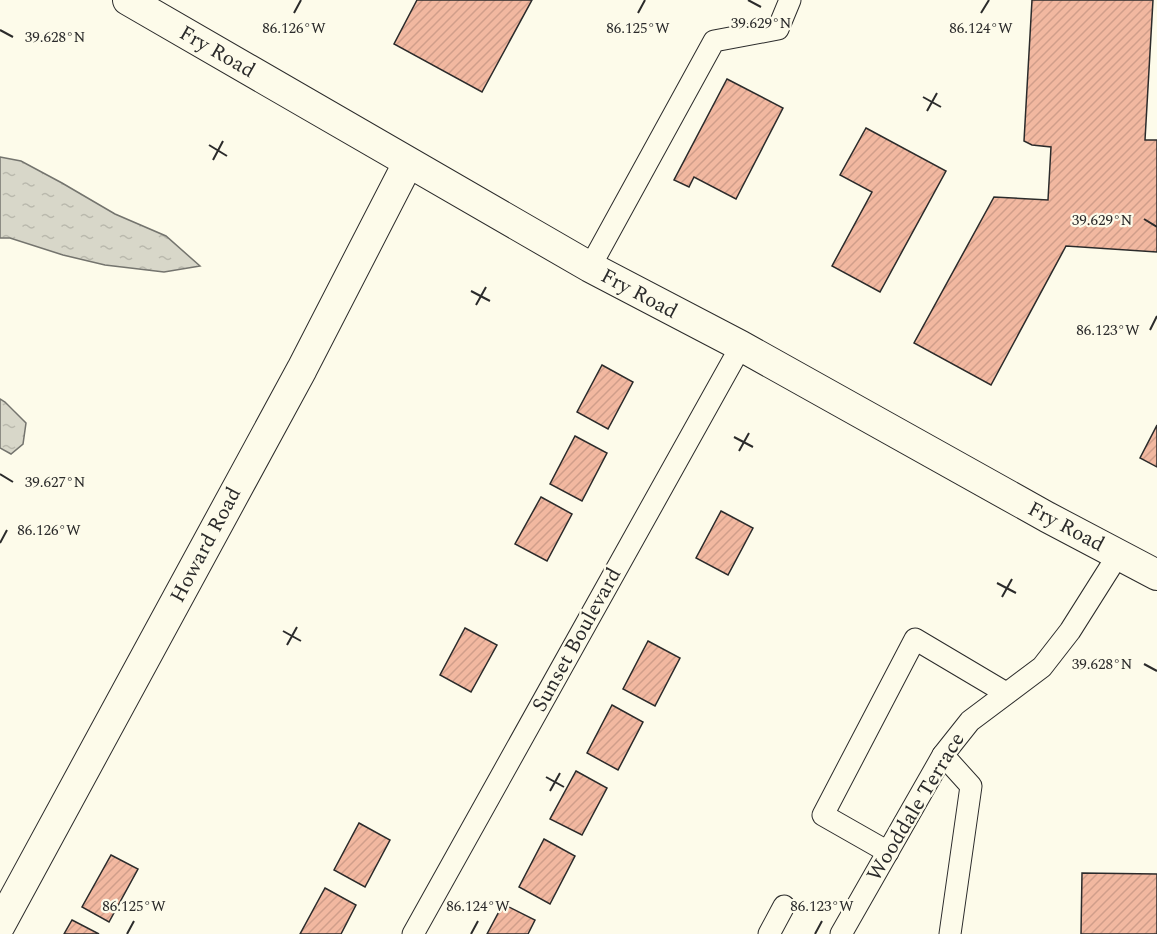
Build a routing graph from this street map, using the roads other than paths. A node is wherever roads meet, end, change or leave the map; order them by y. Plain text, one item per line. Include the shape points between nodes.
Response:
1 (128, 0) edge
2 (790, 0) edge
3 (408, 163) junction
4 (590, 267) junction
5 (741, 346) junction
6 (1118, 555) junction
7 (1157, 575) edge
8 (1006, 693) junction
9 (944, 755) junction
10 (888, 852) junction
11 (784, 906) dead end
12 (0, 925) edge
13 (413, 934) edge
14 (769, 934) edge
15 (841, 934) edge
16 (950, 934) edge

1 - 3 street, Fry Road
2 - 4 street via 778,29 714,41
3 - 4 street, Fry Road
3 - 12 street, Howard Road via 302,369
4 - 5 street, Fry Road
5 - 6 street, Fry Road
5 - 13 street, Sunset Boulevard
6 - 7 street, Fry Road
6 - 8 street, Wooddale Terrace via 1070,631 1042,666
8 - 9 street, Wooddale Terrace via 970,721
8 - 10 street via 915,639 823,815
9 - 10 street, Wooddale Terrace
9 - 16 street via 971,786
10 - 15 street, Wooddale Terrace
11 - 14 street

